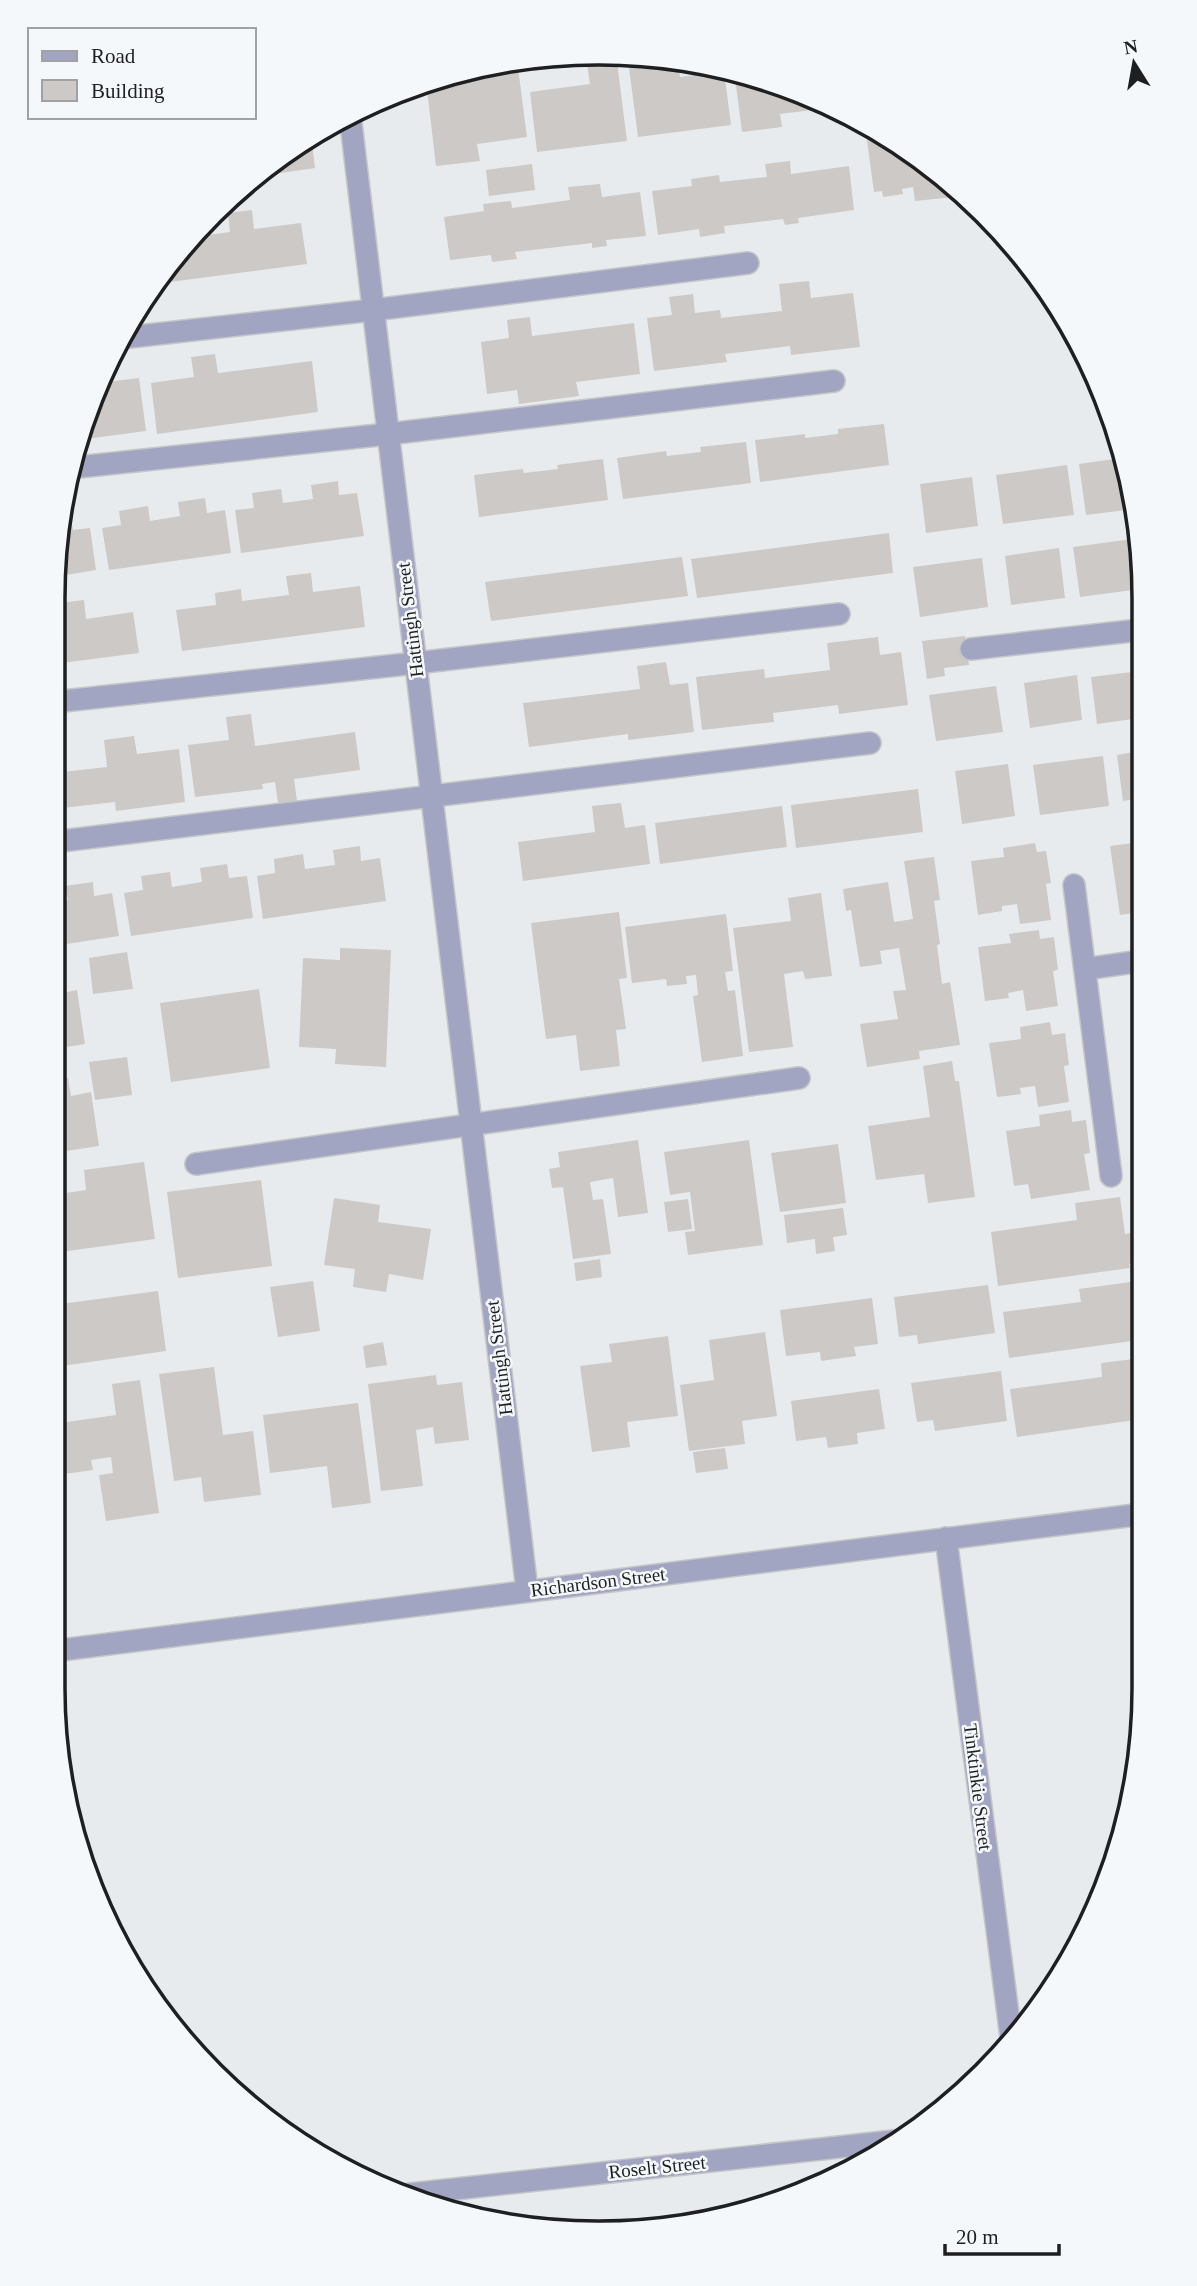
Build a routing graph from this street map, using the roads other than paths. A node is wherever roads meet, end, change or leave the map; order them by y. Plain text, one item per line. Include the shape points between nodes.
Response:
1 (351, 126) edge
2 (748, 263) dead end
3 (373, 310) junction
4 (134, 337) edge
5 (834, 380) dead end
6 (388, 434) junction
7 (81, 467) edge
8 (839, 614) dead end
9 (1132, 631) edge
10 (971, 649) dead end
11 (416, 663) junction
12 (65, 701) edge
13 (870, 743) dead end
14 (431, 795) junction
15 (65, 841) edge
16 (1074, 885) dead end
17 (1132, 962) edge
18 (1085, 969) junction
19 (799, 1078) dead end
20 (471, 1126) junction
21 (196, 1164) dead end
22 (1111, 1176) dead end
23 (1132, 1515) edge
24 (946, 1538) junction
25 (527, 1590) junction
26 (65, 1649) edge
27 (1010, 2027) edge
28 (876, 2143) edge
29 (425, 2192) edge

1 - 3 street, Hattingh Street
2 - 3 street
3 - 4 street
3 - 6 street, Hattingh Street
5 - 6 street
6 - 7 street
6 - 11 street, Hattingh Street
8 - 11 street
9 - 10 street
11 - 12 street
11 - 14 street, Hattingh Street
13 - 14 street
14 - 15 street
14 - 20 street, Hattingh Street
16 - 18 street
17 - 18 street
18 - 22 street
19 - 20 street
20 - 21 street
20 - 25 street, Hattingh Street
23 - 24 street, Richardson Street
24 - 25 street, Richardson Street
24 - 27 street, Tinktinkie Street
25 - 26 street, Richardson Street
28 - 29 street, Roselt Street

